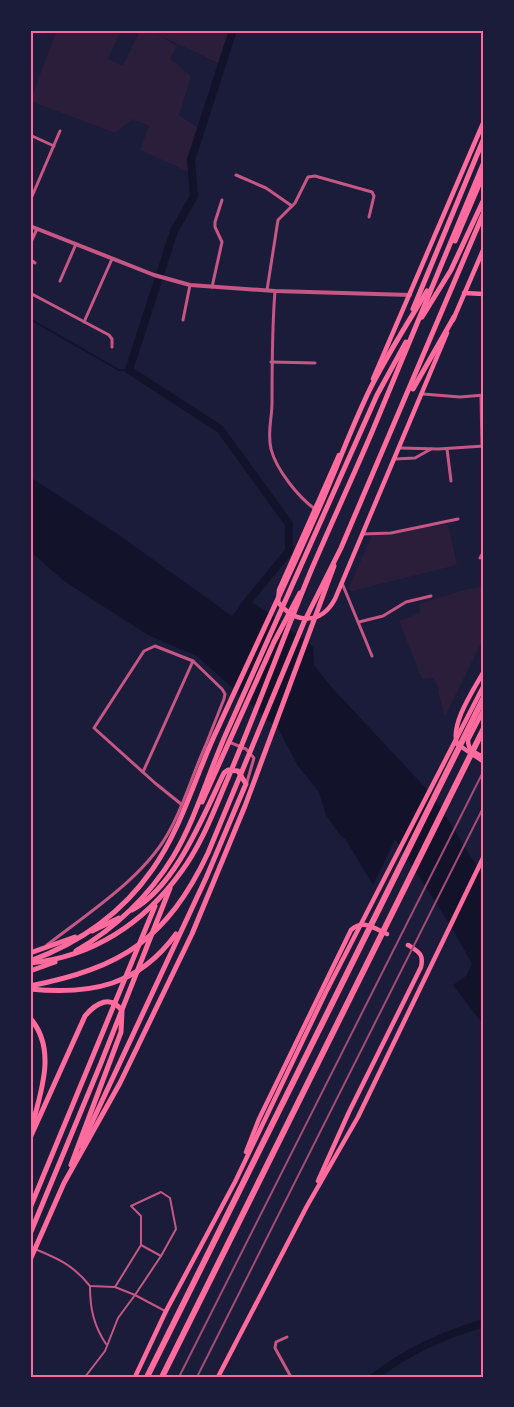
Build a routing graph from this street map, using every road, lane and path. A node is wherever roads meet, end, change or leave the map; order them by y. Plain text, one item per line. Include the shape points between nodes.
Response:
1 (484, 121) edge
2 (60, 131) dead end
3 (30, 135) edge
4 (484, 138) edge
5 (54, 146) junction
6 (484, 162) edge
7 (484, 173) edge
8 (236, 175) dead end
9 (31, 194) edge
10 (484, 199) edge
11 (222, 200) dead end
12 (30, 201) edge
13 (292, 206) junction
14 (484, 212) edge
15 (369, 217) dead end
16 (484, 220) edge
17 (30, 226) edge
18 (37, 229) junction
19 (30, 244) edge
20 (76, 244) junction
21 (484, 248) edge
22 (30, 259) edge
23 (112, 259) junction
24 (35, 263) dead end
25 (452, 270) junction
26 (60, 282) dead end
27 (190, 285) junction
28 (212, 287) junction
29 (267, 290) junction
30 (275, 291) junction
31 (30, 293) edge
32 (464, 293) junction
33 (484, 294) edge
34 (410, 296) junction
35 (454, 317) junction
36 (183, 320) dead end
37 (408, 321) junction
38 (84, 322) junction
39 (112, 347) dead end
40 (381, 360) junction
41 (271, 362) junction
42 (315, 363) dead end
43 (423, 394) junction
44 (482, 396) edge
45 (382, 408) junction
46 (402, 408) junction
47 (483, 446) edge
48 (400, 448) junction
49 (447, 448) junction
50 (431, 449) junction
51 (395, 459) junction
52 (451, 481) dead end
53 (315, 509) junction
54 (458, 519) dead end
55 (363, 534) junction
56 (341, 548) junction
57 (484, 551) edge
58 (480, 558) dead end
59 (310, 573) junction
60 (342, 583) junction
61 (431, 596) dead end
62 (359, 622) junction
63 (372, 656) dead end
64 (193, 661) junction
65 (484, 671) edge
66 (484, 685) edge
67 (484, 697) edge
68 (484, 709) edge
69 (215, 724) junction
70 (484, 728) edge
71 (225, 740) junction
72 (205, 747) junction
73 (484, 757) edge
74 (484, 762) edge
75 (143, 772) junction
76 (246, 784) junction
77 (181, 804) junction
78 (188, 828) junction
79 (484, 856) edge
80 (182, 926) junction
81 (387, 934) dead end
82 (408, 945) dead end
83 (43, 949) junction
84 (30, 953) edge
85 (30, 962) edge
86 (30, 971) edge
87 (30, 987) edge
88 (30, 1018) edge
89 (30, 1136) edge
90 (235, 1182) junction
91 (64, 1183) junction
92 (307, 1206) junction
93 (30, 1208) edge
94 (30, 1234) edge
95 (141, 1245) junction
96 (35, 1249) junction
97 (161, 1256) junction
98 (30, 1260) edge
99 (90, 1286) junction
100 (116, 1287) junction
101 (135, 1295) junction
102 (166, 1311) junction
103 (287, 1337) dead end
104 (106, 1344) junction
105 (85, 1377) edge
106 (135, 1377) edge
107 (147, 1377) edge
108 (162, 1377) edge
109 (218, 1377) edge
110 (291, 1377) edge

1 - 34 main road
2 - 5 street
3 - 5 street
4 - 37 main road
5 - 9 street
6 - 45 main road
7 - 37 main road via 441,269
8 - 13 street via 266,188
9 - 12 street
10 - 25 main road
11 - 28 street via 215,222 222,242
13 - 15 street via 306,180 315,176 374,194
13 - 29 street via 276,227
14 - 46 main road
16 - 25 main road
17 - 18 street
18 - 19 street
18 - 20 street
20 - 23 street
20 - 26 street
21 - 32 main road
22 - 24 street
23 - 27 street
23 - 38 street
25 - 78 main road via 377,395 220,747
27 - 28 street
27 - 36 street
28 - 29 street
29 - 30 street
30 - 34 street
30 - 41 street
31 - 38 street
32 - 33 main road
32 - 35 main road
34 - 40 main road
35 - 43 main road
35 - 46 main road
37 - 85 main road via 369,391 162,854 136,890 102,922 69,944
38 - 39 street via 109,335
40 - 45 main road
40 - 53 main road
41 - 42 street
41 - 53 street via 271,451 296,493
43 - 44 street
43 - 48 main road
44 - 47 street
45 - 59 main road
46 - 56 main road
47 - 49 street
48 - 50 street
48 - 51 main road
49 - 50 street
49 - 52 street
50 - 51 street via 415,458
51 - 55 main road
53 - 60 main road via 279,590 278,602 294,616 313,618 330,608
54 - 55 street via 391,533
55 - 60 main road
56 - 87 main road via 304,622 189,890 142,942 114,961 83,974
56 - 91 main road via 245,806 192,934 120,1083
57 - 58 street
59 - 85 main road via 243,741 200,840 180,873 145,913 116,935 84,951 55,960
59 - 93 main road via 274,642 156,903
60 - 62 street
61 - 62 street via 411,600 383,616
62 - 63 street
64 - 69 street via 225,694
64 - 75 street
64 - 75 street via 155,646 144,651 94,728
65 - 74 main road via 455,735 457,744
66 - 90 main road via 326,992
67 - 107 highway
68 - 73 main road via 468,740 471,750
69 - 71 street
69 - 72 street
70 - 108 highway
71 - 72 street
71 - 76 street via 252,753 253,765
72 - 77 street
75 - 77 street
76 - 80 main road
76 - 83 main road via 238,771 224,772 173,872 141,906 99,929
77 - 83 street via 171,829 144,866
78 - 86 main road via 159,877 118,921 74,953
78 - 94 main road via 178,867
79 - 92 main road via 358,1116
80 - 87 main road via 153,961 121,981 68,990
80 - 91 main road
81 - 90 main road via 363,924 351,930 259,1119
82 - 92 main road via 420,952 421,967
83 - 84 main road
88 - 89 main road via 42,1040 45,1074
89 - 91 main road via 85,1016 102,1002 115,1003 122,1011 121,1032
90 - 102 main road
91 - 96 main road
92 - 109 main road
95 - 97 street
95 - 97 street via 141,1216 131,1206 160,1192 170,1198 176,1229
95 - 100 street
96 - 98 main road
96 - 99 street via 65,1262
97 - 101 street
99 - 100 street
99 - 104 street via 90,1310
100 - 101 street
101 - 102 street
101 - 104 street
102 - 106 main road
103 - 110 street via 276,1342 275,1348
104 - 105 street

